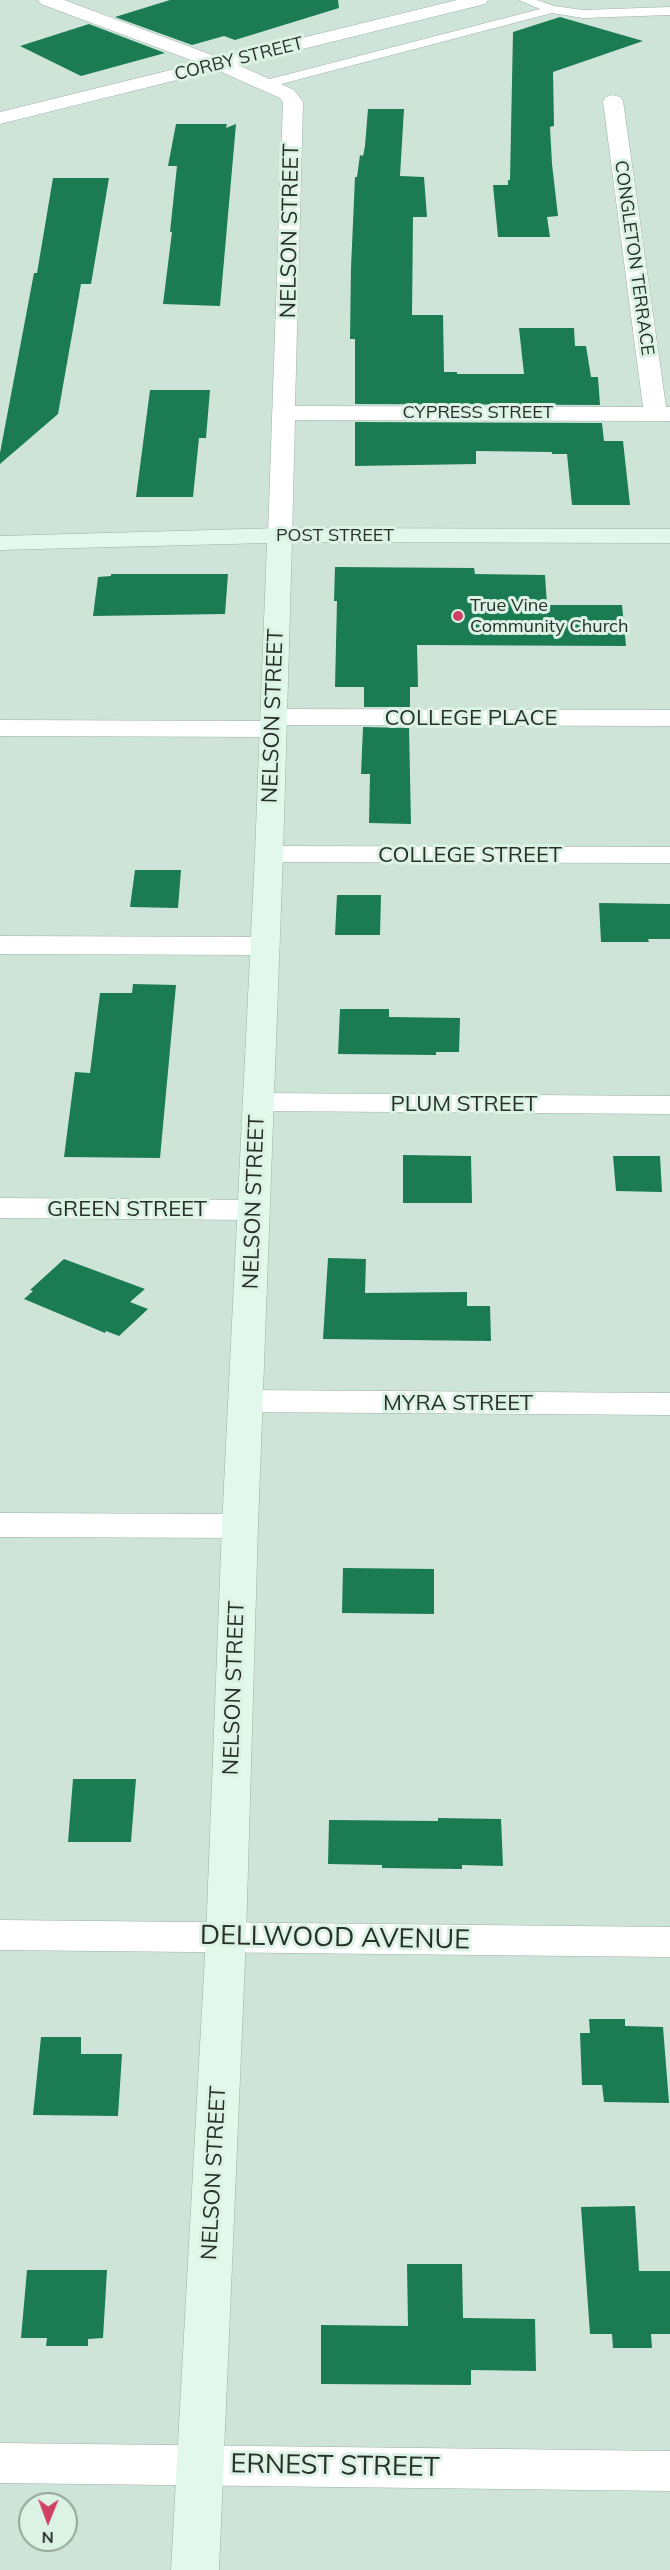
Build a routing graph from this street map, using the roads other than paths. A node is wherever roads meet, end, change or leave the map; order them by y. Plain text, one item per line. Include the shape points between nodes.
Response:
1 (46, 0) edge
2 (478, 0) edge
3 (525, 0) edge
4 (552, 9) junction
5 (670, 10) edge
6 (220, 64) junction
7 (266, 84) junction
8 (613, 101) dead end
9 (0, 118) edge
10 (285, 413) junction
11 (662, 414) edge
12 (280, 535) junction
13 (670, 536) edge
14 (0, 543) edge
15 (670, 718) edge
16 (272, 723) junction
17 (0, 728) edge
18 (269, 854) junction
19 (670, 855) edge
20 (0, 945) edge
21 (265, 946) junction
22 (258, 1102) junction
23 (670, 1105) edge
24 (0, 1208) edge
25 (254, 1210) junction
26 (245, 1401) junction
27 (670, 1404) edge
28 (0, 1525) edge
29 (240, 1526) junction
30 (0, 1935) edge
31 (226, 1937) junction
32 (670, 1942) edge
33 (0, 2463) edge
34 (200, 2464) junction
35 (670, 2471) edge
36 (195, 2570) edge

1 - 6 street, NELSON STREET
2 - 6 street, CORBY STREET
3 - 4 lane
4 - 5 lane via 584,14
4 - 7 lane
6 - 7 street, NELSON STREET
6 - 9 street, CORBY STREET
7 - 10 street, NELSON STREET via 287,94 293,102
8 - 11 street, CONGLETON TERRACE
10 - 11 street, CYPRESS STREET
10 - 12 street, NELSON STREET
12 - 13 street, POST STREET
12 - 14 street, POST STREET
12 - 16 street, NELSON STREET
15 - 16 street, COLLEGE PLACE
16 - 17 street
16 - 18 street, NELSON STREET
18 - 19 street, COLLEGE STREET
18 - 21 street, NELSON STREET
20 - 21 street
21 - 22 street, NELSON STREET
22 - 23 street, PLUM STREET
22 - 25 street, NELSON STREET
24 - 25 street, GREEN STREET
25 - 26 street, NELSON STREET
26 - 27 street, MYRA STREET
26 - 29 street, NELSON STREET
28 - 29 street
29 - 31 street, NELSON STREET
30 - 31 street, DELLWOOD AVENUE
31 - 32 street, DELLWOOD AVENUE
31 - 34 street, NELSON STREET
33 - 34 street, ERNEST STREET
34 - 35 street, ERNEST STREET
34 - 36 street, NELSON STREET

